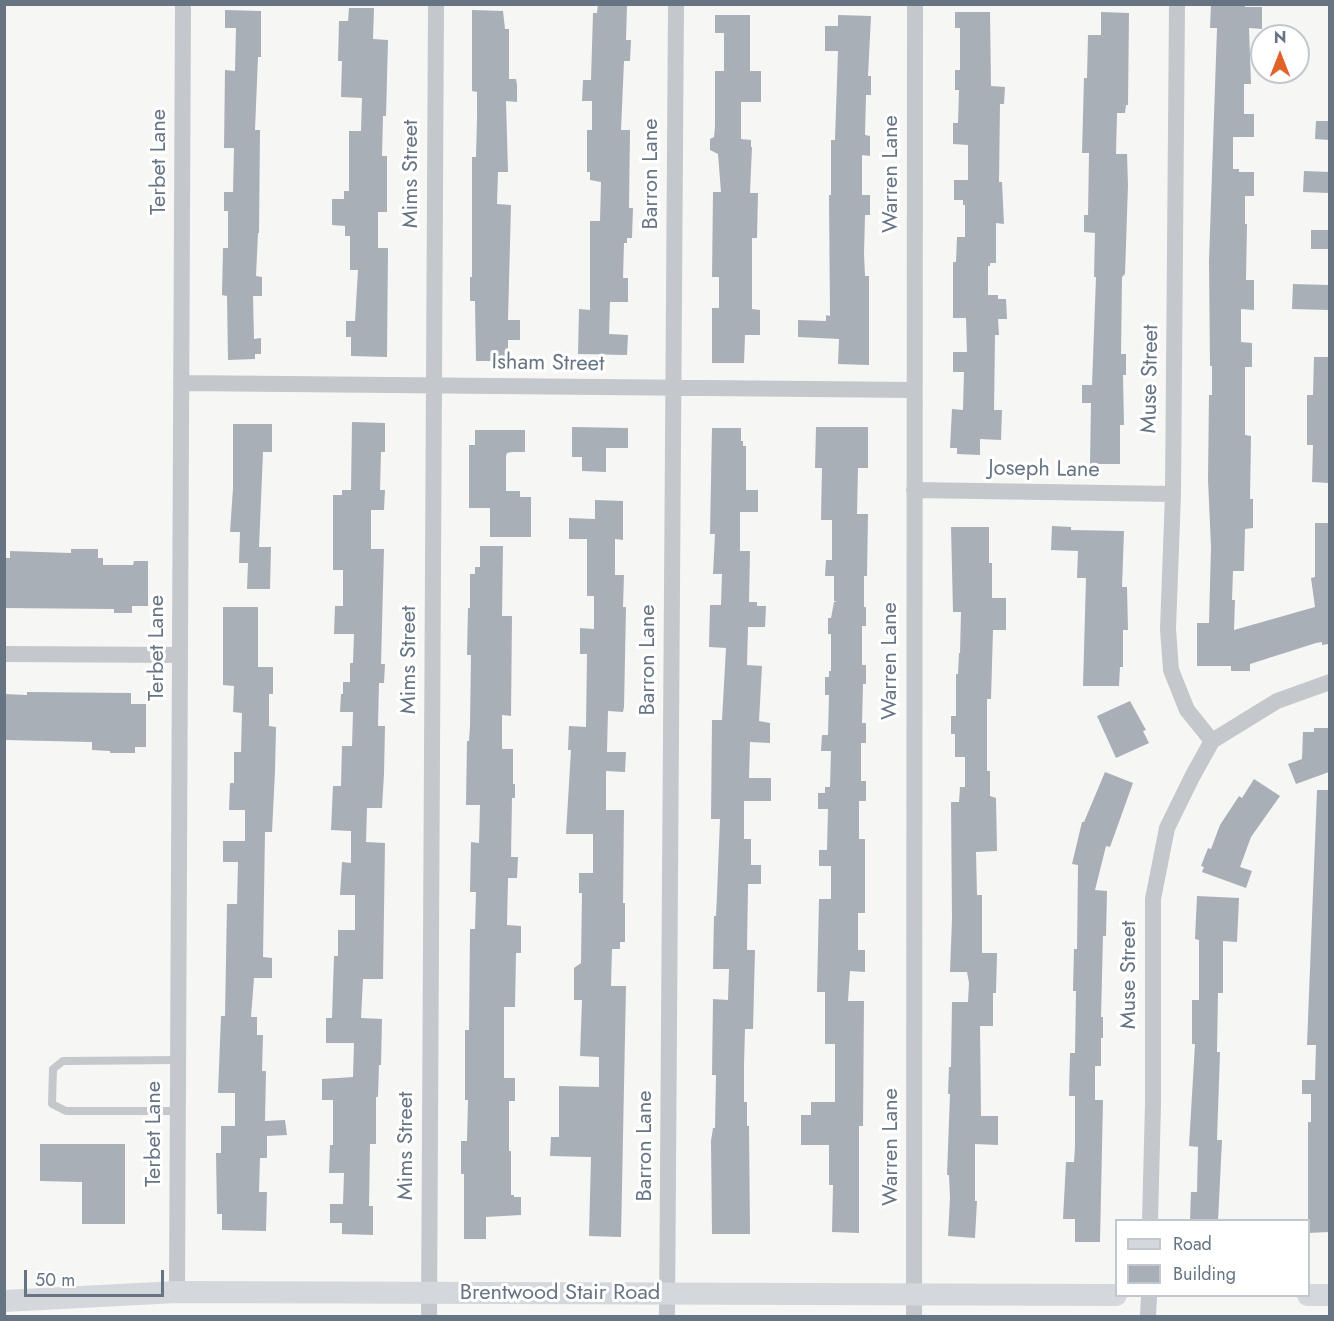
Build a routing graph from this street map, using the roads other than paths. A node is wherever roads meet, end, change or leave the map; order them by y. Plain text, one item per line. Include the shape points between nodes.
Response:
1 (183, 4) edge
2 (436, 4) edge
3 (676, 4) edge
4 (915, 4) edge
5 (1177, 4) edge
6 (181, 383) junction
7 (434, 386) junction
8 (673, 388) junction
9 (914, 390) junction
10 (914, 490) junction
11 (1173, 494) junction
12 (4, 654) edge
13 (180, 655) junction
14 (1329, 682) edge
15 (1212, 741) junction
16 (178, 1060) junction
17 (178, 1111) junction
18 (1150, 1219) edge
19 (177, 1292) junction
20 (429, 1294) junction
21 (1115, 1294) edge
22 (1310, 1294) edge
23 (1329, 1294) edge
24 (1149, 1297) edge
25 (4, 1301) edge
26 (667, 1306) edge
27 (914, 1306) edge
28 (429, 1317) edge
29 (1148, 1317) edge

1 - 6 street, Terbet Lane
2 - 7 street, Mims Street
3 - 8 street, Barron Lane
4 - 9 street, Warren Lane
5 - 11 street, Muse Street
6 - 7 street, Isham Street
6 - 13 street, Terbet Lane
7 - 8 street, Isham Street
7 - 20 street, Mims Street
8 - 9 street, Isham Street
8 - 26 street, Barron Lane
9 - 10 street, Warren Lane
10 - 11 street, Joseph Lane
10 - 27 street, Warren Lane
11 - 15 street, Muse Street via 1168,629 1171,670 1187,710
12 - 13 street
13 - 16 street, Terbet Lane
14 - 15 street, Muse Street via 1277,701
15 - 18 street, Muse Street via 1167,828 1152,899
16 - 17 street, Terbet Lane
16 - 17 lane via 63,1061 53,1069 52,1104 66,1111
17 - 19 street, Terbet Lane
19 - 20 main road, Brentwood Stair Road
19 - 25 main road, Brentwood Stair Road
20 - 26 main road, Brentwood Stair Road
20 - 28 street, Mims Street
21 - 27 main road, Brentwood Stair Road
22 - 23 main road
24 - 29 street
26 - 27 main road, Brentwood Stair Road

